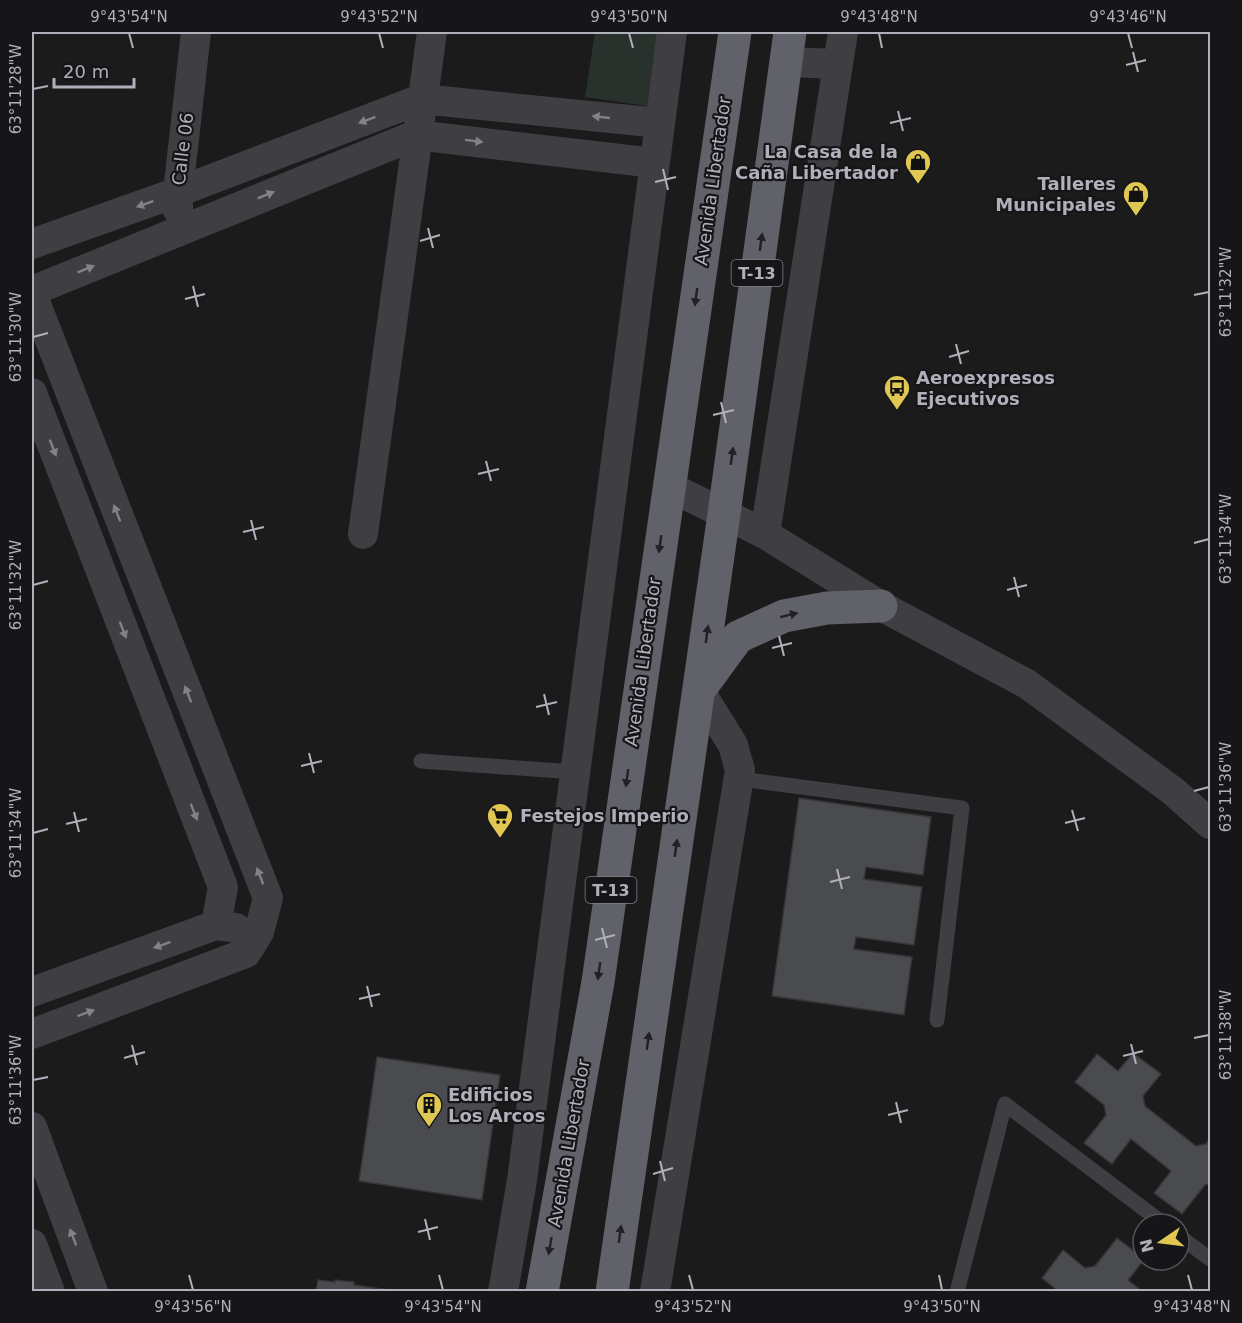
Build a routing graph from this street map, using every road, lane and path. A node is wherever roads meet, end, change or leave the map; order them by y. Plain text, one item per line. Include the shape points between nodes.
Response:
1 (196, 32) edge
2 (432, 32) edge
3 (672, 32) edge
4 (735, 32) edge
5 (843, 32) edge
6 (788, 47) edge
7 (838, 64) junction
8 (422, 99) junction
9 (660, 123) junction
10 (416, 135) junction
11 (654, 163) junction
12 (178, 192) junction
13 (178, 231) junction
14 (32, 244) edge
15 (32, 292) edge
16 (32, 393) edge
17 (668, 486) junction
18 (724, 514) junction
19 (363, 534) dead end
20 (765, 534) junction
21 (881, 606) junction
22 (699, 690) junction
23 (421, 761) dead end
24 (575, 772) junction
25 (740, 779) junction
26 (1210, 824) edge
27 (216, 925) junction
28 (260, 932) junction
29 (32, 992) edge
30 (937, 1020) dead end
31 (32, 1034) edge
32 (32, 1127) edge
33 (1148, 1212) edge
34 (32, 1244) edge
35 (1191, 1245) edge
36 (1210, 1260) edge
37 (962, 1289) edge
38 (50, 1292) edge
39 (93, 1292) edge
40 (503, 1292) edge
41 (542, 1292) edge
42 (612, 1292) edge
43 (655, 1292) edge

1 - 12 street, Calle 06
2 - 8 street
3 - 9 street
4 -> 17 highway, Avenida Libertador / T-13
5 - 7 street
6 - 7 street
18 -> 6 highway, T-13
7 - 20 street
9 -> 8 street
8 - 10 street
8 -> 12 street
9 - 11 street
10 -> 11 street
13 -> 10 street
10 - 19 street
11 - 24 street
12 - 13 street, Calle 06
12 -> 14 street
15 -> 13 street
28 -> 15 street via 268,898
16 -> 27 street via 223,887
17 - 18 street
17 -> 41 highway, Avenida Libertador / T-13 via 598,982
18 - 20 street
22 -> 18 highway, T-13
20 - 21 street
22 -> 21 highway via 738,637 766,624 784,616 827,608
21 - 26 street via 1027,684 1173,790
22 - 25 street via 734,745
42 -> 22 highway, T-13
23 - 24 lane
24 - 40 street via 522,1180
25 - 30 lane via 962,808
25 - 43 street
27 - 28 street
27 -> 29 street
31 -> 28 street via 246,953
39 -> 32 street
33 - 37 lane via 1005,1104
34 - 38 street
35 - 36 lane

